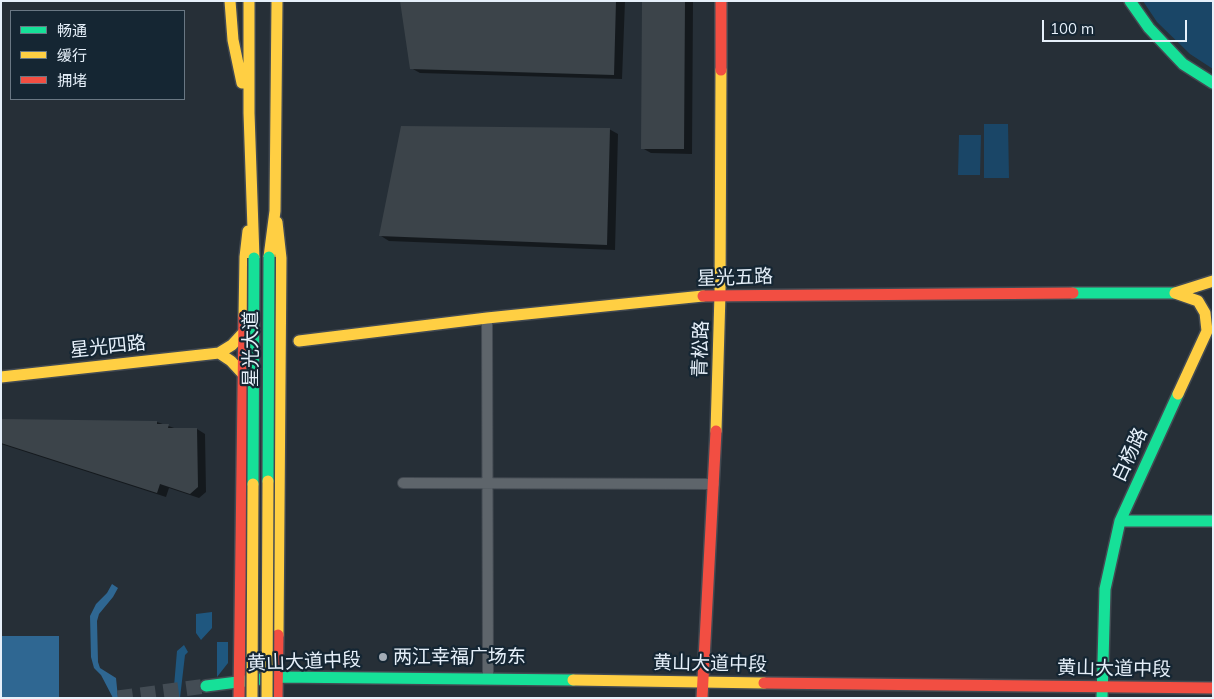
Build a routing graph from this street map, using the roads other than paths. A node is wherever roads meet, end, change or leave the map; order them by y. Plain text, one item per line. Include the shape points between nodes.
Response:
1 (230, 1) edge
2 (244, 1) edge
3 (249, 1) edge
4 (277, 1) edge
5 (721, 1) edge
6 (1130, 1) edge
7 (249, 25) junction
8 (1213, 83) edge
9 (249, 112) junction
10 (252, 205) junction
11 (275, 211) junction
12 (1213, 281) edge
13 (1175, 293) junction
14 (720, 294) junction
15 (487, 318) junction
16 (281, 322) junction
17 (244, 332) junction
18 (1210, 332) edge
19 (299, 341) junction
20 (219, 353) junction
21 (280, 363) junction
22 (243, 374) junction
23 (1, 377) edge
24 (403, 482) dead end
25 (489, 484) junction
26 (714, 484) junction
27 (1120, 521) junction
28 (1213, 521) edge
29 (277, 677) junction
30 (488, 678) junction
31 (703, 681) junction
32 (239, 682) junction
33 (206, 686) tunnel mouth
34 (1213, 688) edge
35 (1102, 692) edge
36 (238, 698) edge
37 (252, 698) edge
38 (267, 698) edge
39 (277, 698) edge
40 (702, 698) edge

1 - 9 street via 233,40
2 - 7 street
3 - 7 street, 星光大道
4 - 11 street, 星光大道
5 - 14 street, 青松路
6 - 8 street via 1149,28 1183,64
7 - 9 street, 星光大道
9 - 10 street, 星光大道
10 - 17 street via 245,256
10 - 37 street, 星光大道, bridge
11 - 16 street via 281,258
11 - 38 street, 星光大道, bridge via 269,256
12 - 13 street
13 - 14 street, 星光五路
13 - 18 street, 白杨路 via 1198,300
14 - 15 street, 星光五路
14 - 26 street, 青松路
15 - 19 street, 星光五路
15 - 25 street
16 - 19 street
16 - 21 street
17 - 20 street
17 - 22 street
18 - 27 street, 白杨路
19 - 21 street
20 - 22 street
20 - 23 street, 星光四路
21 - 29 street
22 - 32 street
24 - 25 street
25 - 26 street
25 - 30 street
26 - 31 street, 青松路
27 - 28 street
27 - 35 street, 白杨路 via 1105,589
29 - 30 street, 黄山大道中段
29 - 32 street, 黄山大道中段
29 - 39 street
30 - 31 street, 黄山大道中段
31 - 35 street, 黄山大道中段
31 - 40 street, 青松路
32 - 33 street, 黄山大道中段
32 - 36 street
34 - 35 street, 黄山大道中段

